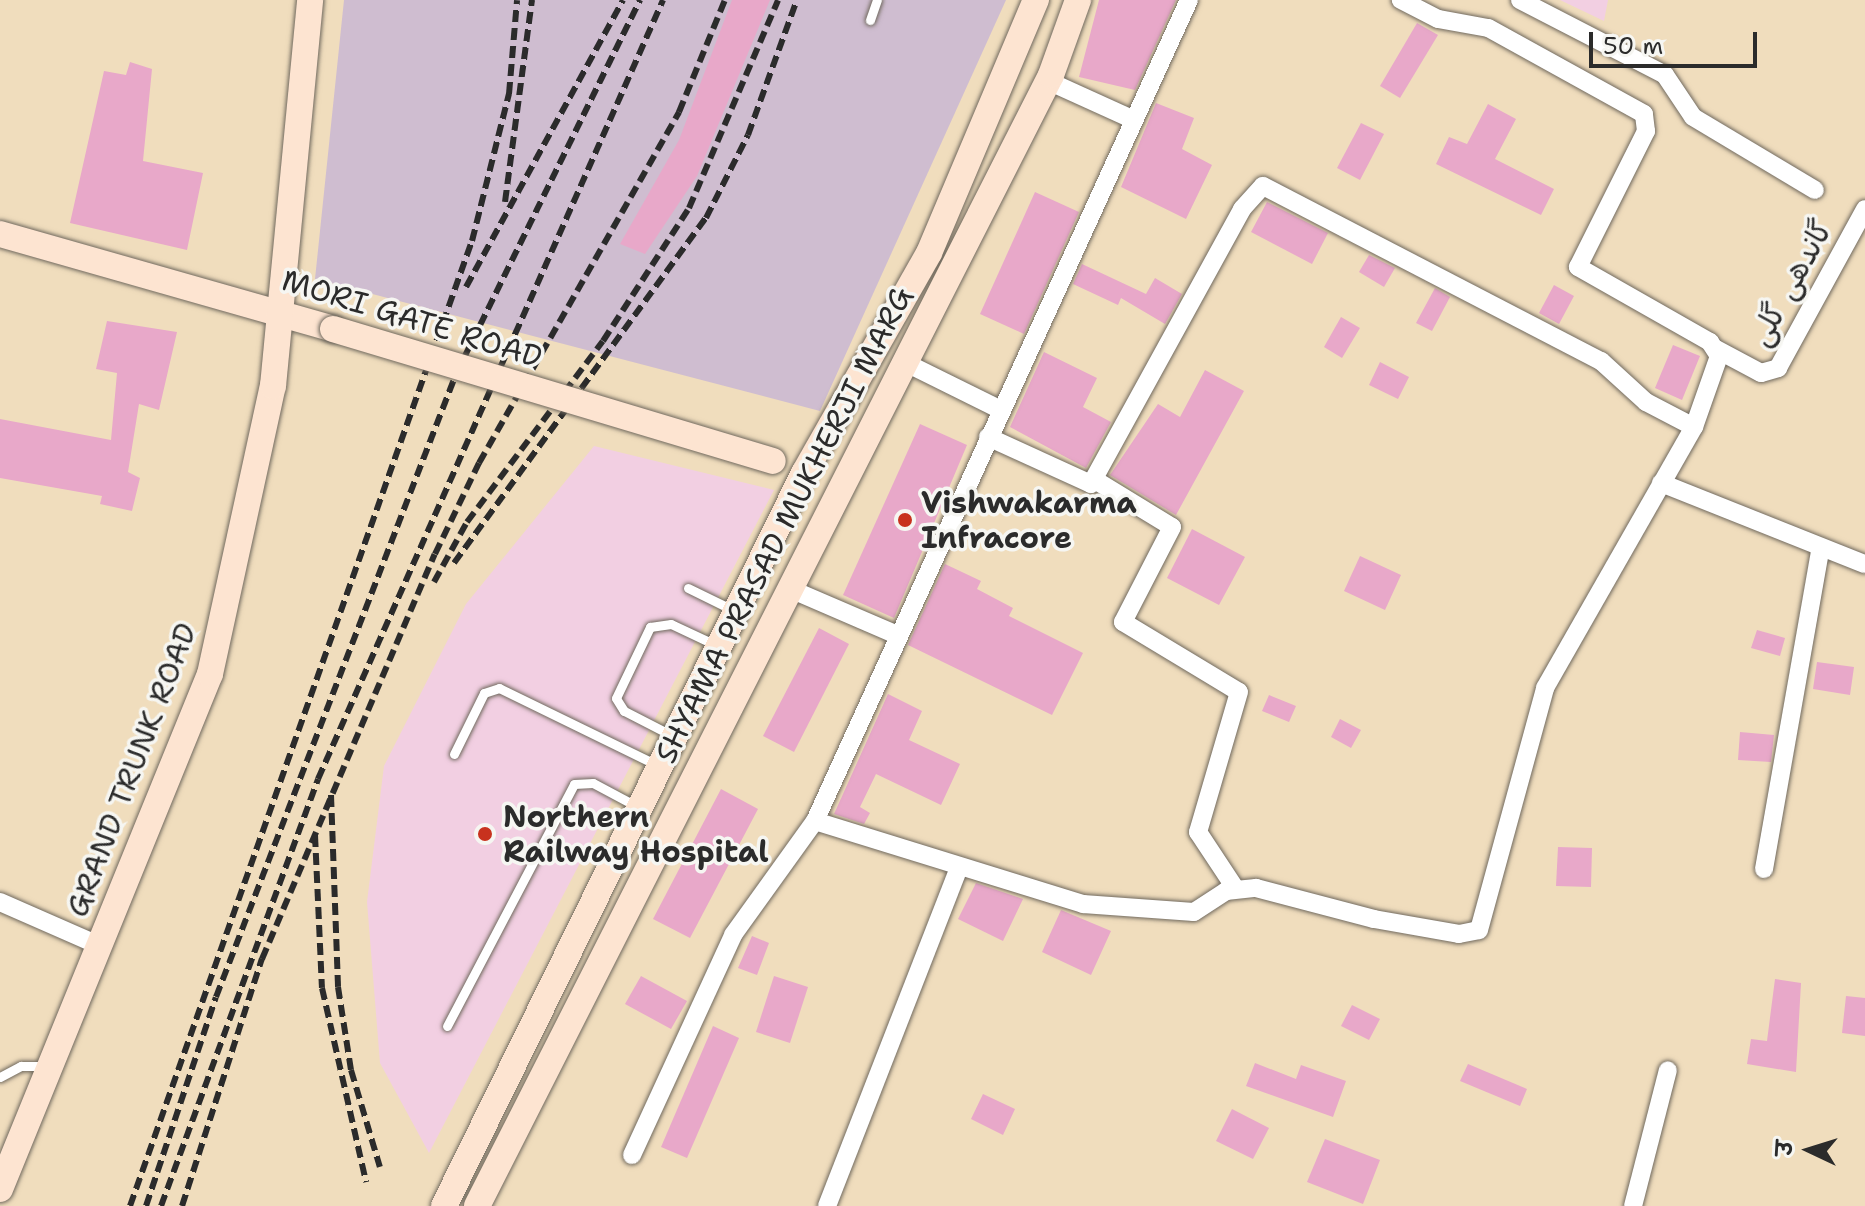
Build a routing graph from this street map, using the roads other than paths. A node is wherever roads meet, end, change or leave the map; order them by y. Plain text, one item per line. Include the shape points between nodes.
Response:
1 (310, 0) edge
2 (877, 0) edge
3 (1036, 0) edge
4 (1078, 0) edge
5 (1189, 0) edge
6 (1401, 0) edge
7 (1520, 0) edge
8 (1564, 0) edge
9 (1559, 19) junction
10 (870, 20) dead end
11 (1048, 81) junction
12 (1134, 120) junction
13 (1815, 190) dead end
14 (1865, 209) edge
15 (0, 234) edge
16 (280, 312) junction
17 (1716, 349) junction
18 (904, 362) junction
19 (1001, 410) junction
20 (1694, 427) junction
21 (988, 437) junction
22 (804, 473) junction
23 (1095, 480) junction
24 (1661, 483) junction
25 (839, 485) junction
26 (1820, 552) junction
27 (1865, 564) edge
28 (688, 588) dead end
29 (788, 588) junction
30 (738, 618) junction
31 (763, 631) junction
32 (895, 634) junction
33 (723, 648) junction
34 (677, 738) junction
35 (454, 754) dead end
36 (662, 768) junction
37 (642, 809) junction
38 (815, 821) junction
39 (959, 868) junction
40 (1764, 869) dead end
41 (1235, 888) junction
42 (0, 902) edge
43 (100, 946) junction
44 (447, 1026) dead end
45 (52, 1068) junction
46 (1668, 1070) dead end
47 (0, 1077) edge
48 (632, 1155) dead end
49 (3, 1172) edge
50 (444, 1206) edge
51 (477, 1206) edge
52 (827, 1206) edge
53 (1633, 1206) edge

1 - 16 main road, GRAND TRUNK ROAD
2 - 10 lane
3 - 22 main road, SHYAMA PRASAD MUKHERJI MARG via 929,253
4 - 11 main road, SHYAMA PRASAD MUKHERJI MARG
5 - 12 street
6 - 17 street via 1438,19 1488,28 1644,114 1646,131 1578,267
7 - 9 street
8 - 9 street
9 - 13 street via 1665,75 1693,117
11 - 12 street
11 - 18 main road, SHYAMA PRASAD MUKHERJI MARG
12 - 19 street
14 - 17 street, گاندھی گلی via 1778,368 1757,371
15 - 16 main road, MORI GATE ROAD
16 - 22 main road, MORI GATE ROAD, bridge
16 - 43 main road, GRAND TRUNK ROAD via 249,516 210,674
17 - 20 street via 1718,369
18 - 19 street
18 - 25 main road, SHYAMA PRASAD MUKHERJI MARG
19 - 21 street
20 - 23 street via 1646,402 1601,361 1263,186 1242,209
20 - 24 street
21 - 23 street via 1079,483
21 - 32 street
22 - 25 main road, MORI GATE ROAD
22 - 30 main road, SHYAMA PRASAD MUKHERJI MARG
23 - 41 street via 1172,527 1123,622 1239,692 1198,832
24 - 26 street
24 - 41 street via 1545,688 1479,930 1459,934
25 - 29 main road, SHYAMA PRASAD MUKHERJI MARG
26 - 27 street
26 - 40 street
28 - 30 lane
29 - 31 main road, SHYAMA PRASAD MUKHERJI MARG
29 - 32 street
30 - 31 main road
30 - 33 main road, SHYAMA PRASAD MUKHERJI MARG
31 - 51 main road, SHYAMA PRASAD MUKHERJI MARG
32 - 38 street
33 - 34 main road, SHYAMA PRASAD MUKHERJI MARG
33 - 34 lane via 657,624 617,692 624,711
34 - 36 main road, SHYAMA PRASAD MUKHERJI MARG
35 - 36 lane via 484,693 499,688
36 - 37 main road, SHYAMA PRASAD MUKHERJI MARG
37 - 44 lane via 593,783 574,784
37 - 50 main road, SHYAMA PRASAD MUKHERJI MARG
38 - 39 street
38 - 48 street via 733,935
39 - 41 street via 1067,901 1187,912
39 - 52 street
42 - 43 street
43 - 45 main road, GRAND TRUNK ROAD
45 - 47 lane via 21,1066
45 - 49 main road, GRAND TRUNK ROAD
46 - 53 street

